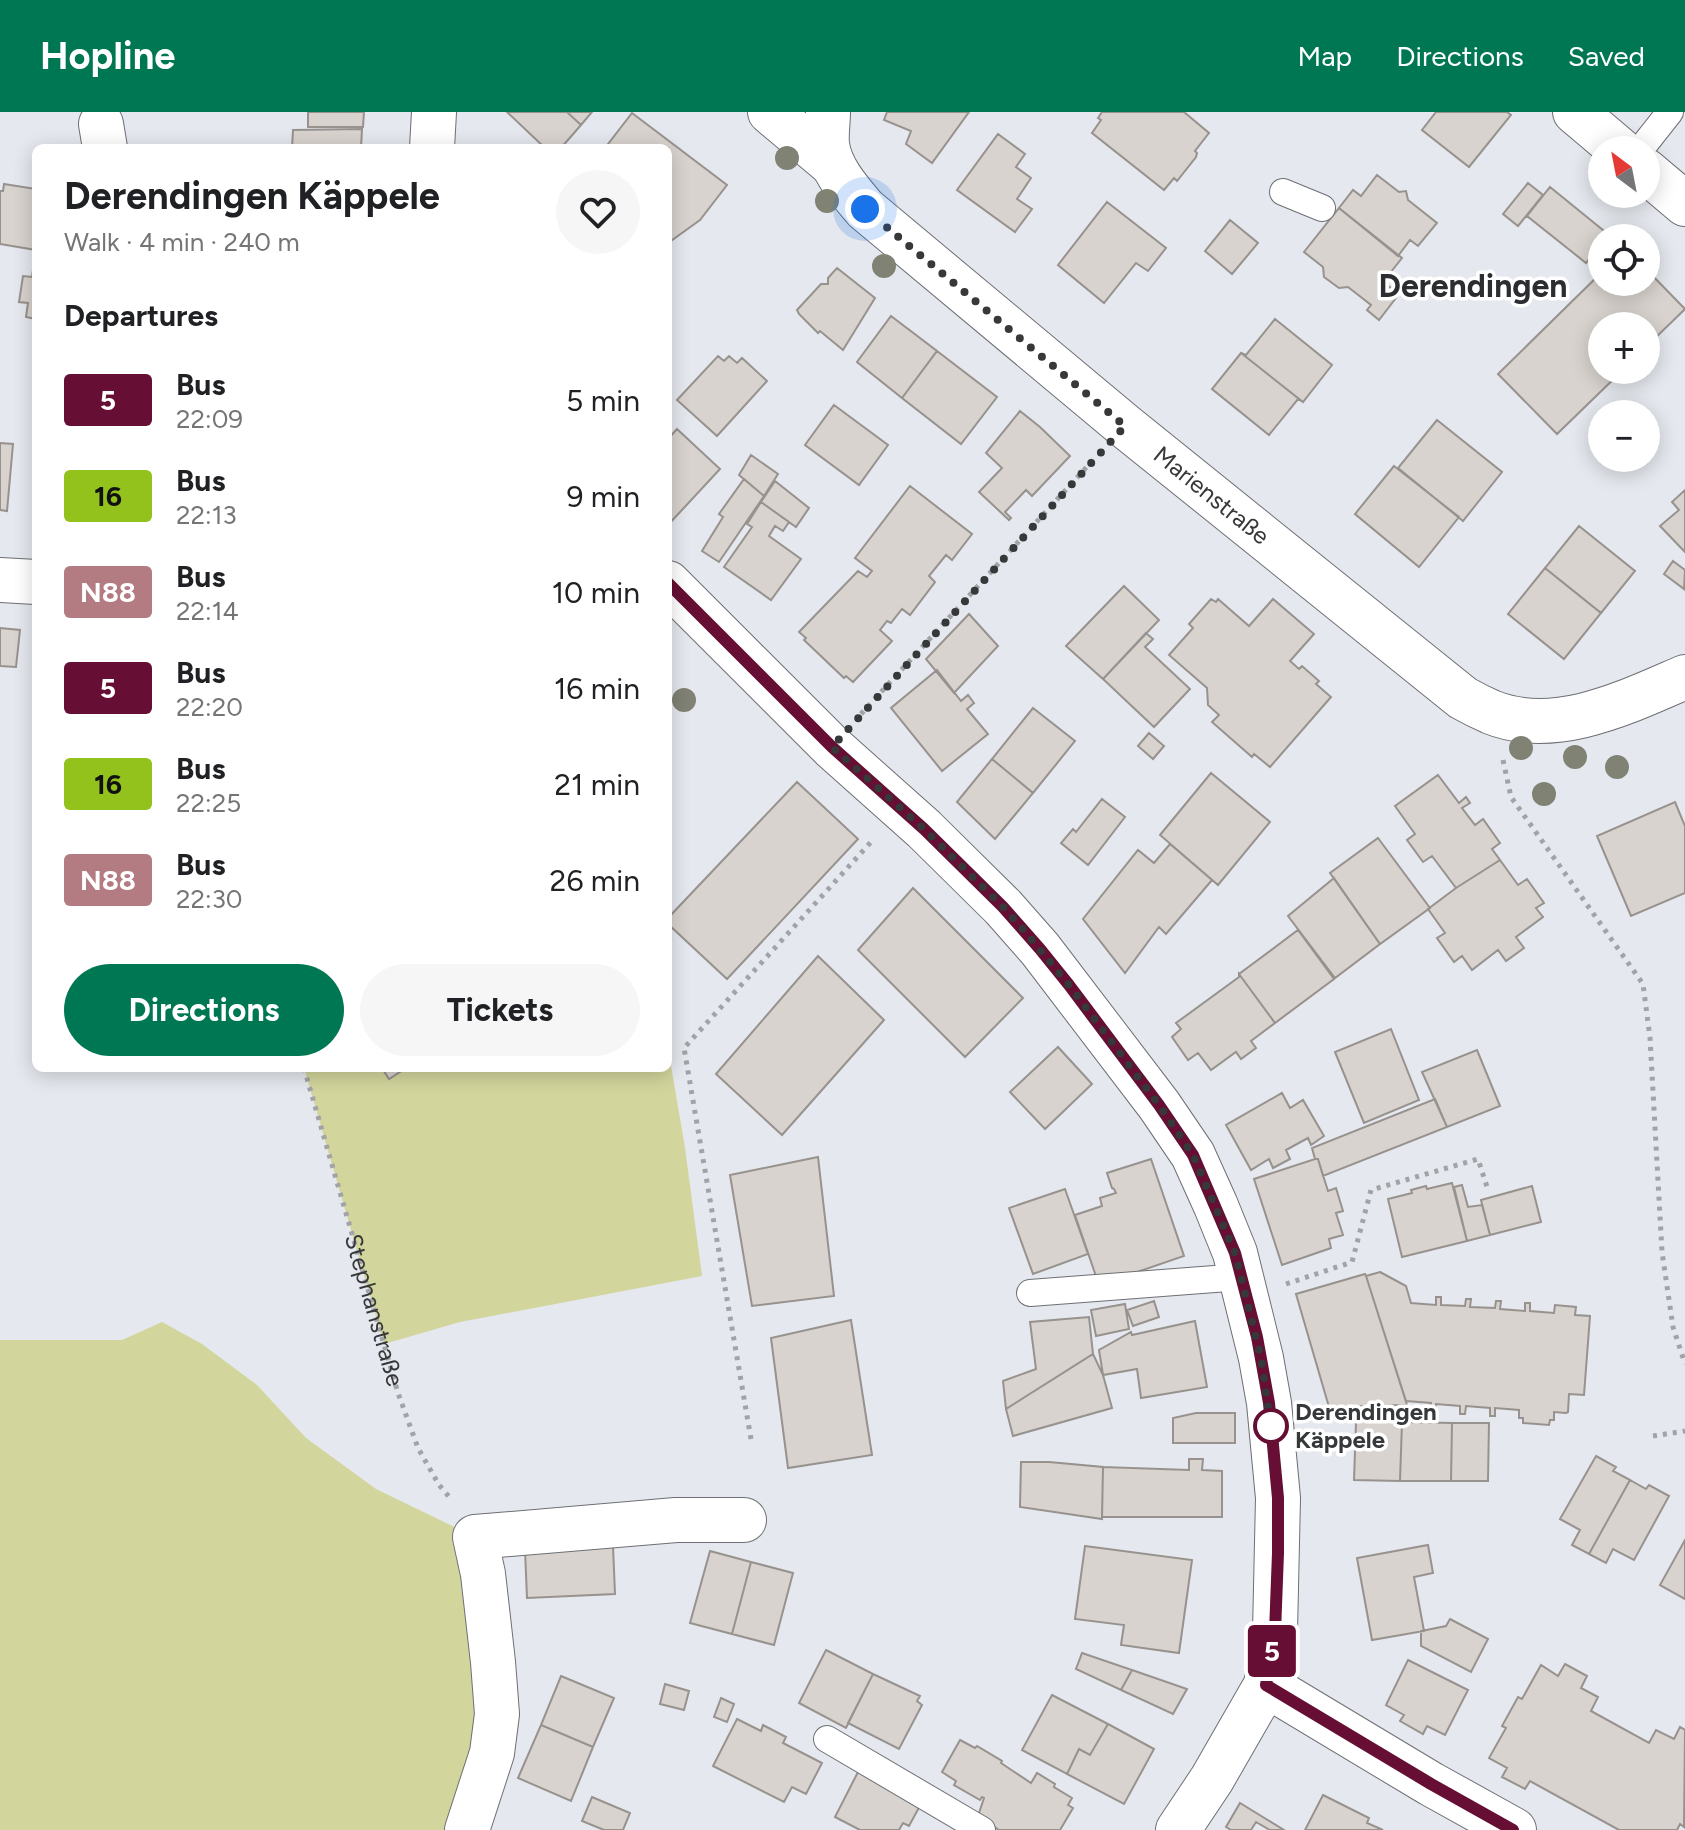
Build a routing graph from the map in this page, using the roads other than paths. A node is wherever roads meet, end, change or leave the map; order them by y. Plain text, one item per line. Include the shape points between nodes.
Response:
1 (434, 112) edge
2 (770, 112) edge
3 (828, 112) edge
4 (1575, 112) edge
5 (1670, 112) edge
6 (1603, 136) edge
7 (1651, 136) edge
8 (432, 144) edge
9 (833, 165) junction
10 (1660, 183) edge
11 (1283, 192) dead end
12 (1685, 204) edge
13 (1322, 208) dead end
14 (0, 580) edge
15 (32, 582) edge
16 (672, 587) edge
17 (1685, 677) edge
18 (1244, 1286) junction
19 (1030, 1293) dead end
20 (744, 1520) dead end
21 (1266, 1685) junction
22 (827, 1739) dead end
23 (467, 1830) edge
24 (982, 1830) edge
25 (1178, 1830) edge
26 (1514, 1830) edge

1 - 8 street
2 - 9 street
3 - 9 street, Marienstraße
4 - 6 street
5 - 7 lane
9 - 17 street, Marienstraße via 865,209 1463,698 1491,712 1553,720 1621,703
10 - 12 street
11 - 13 lane
14 - 15 street
16 - 18 street via 832,747 924,829 1040,949 1193,1155
18 - 19 lane
18 - 21 street via 1269,1403 1278,1498 1275,1632
20 - 23 street via 676,1520 475,1537 497,1714 492,1753
21 - 25 street
21 - 26 street
22 - 24 lane

